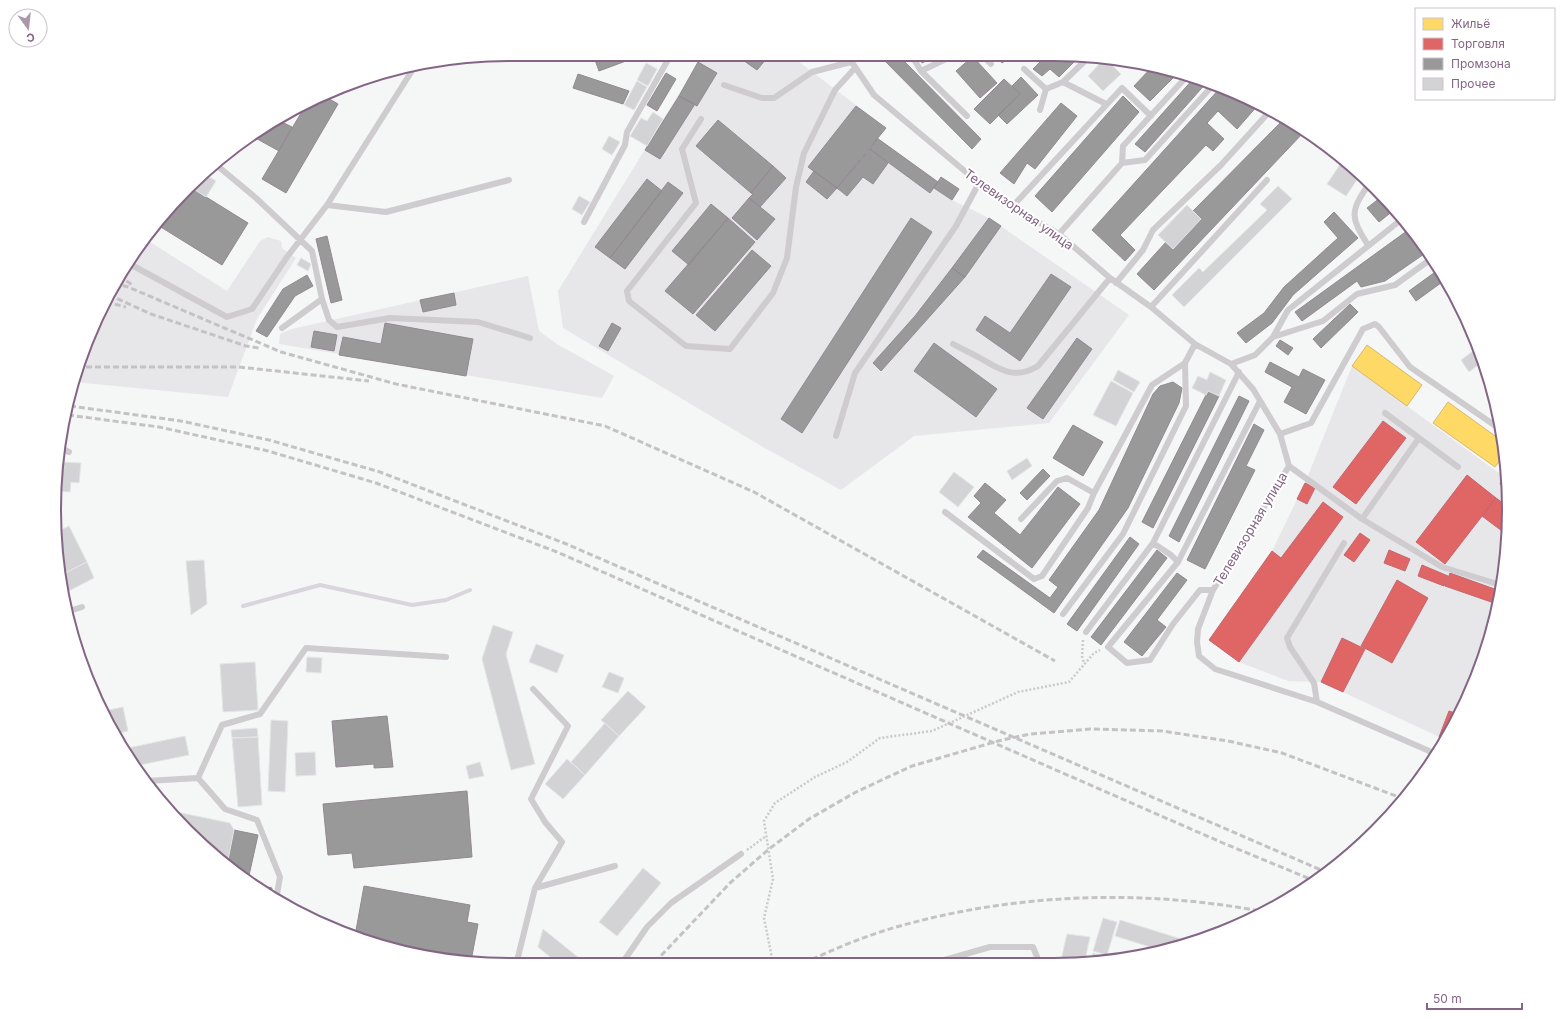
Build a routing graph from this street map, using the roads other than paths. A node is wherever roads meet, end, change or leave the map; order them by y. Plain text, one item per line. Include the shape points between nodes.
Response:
1 (667, 61) edge
2 (847, 61) edge
3 (851, 61) edge
4 (915, 61) edge
5 (942, 61) edge
6 (988, 61) edge
7 (1084, 62) edge
8 (991, 64) dead end
9 (856, 68) junction
10 (1024, 69) dead end
11 (921, 71) junction
12 (411, 72) edge
13 (1183, 80) edge
14 (1063, 82) junction
15 (724, 85) dead end
16 (1046, 88) junction
17 (1209, 89) edge
18 (1106, 104) junction
19 (1040, 110) dead end
20 (1267, 115) edge
21 (967, 116) dead end
22 (1151, 116) junction
23 (701, 120) dead end
24 (1122, 162) junction
25 (219, 168) edge
26 (509, 180) dead end
27 (1268, 180) dead end
28 (979, 183) junction
29 (1367, 188) edge
30 (327, 205) junction
31 (1012, 207) junction
32 (584, 222) dead end
33 (1397, 222) edge
34 (1059, 234) junction
35 (300, 238) junction
36 (1368, 246) junction
37 (1427, 262) edge
38 (133, 266) edge
39 (1110, 278) junction
40 (1116, 283) junction
41 (322, 299) junction
42 (1151, 307) junction
43 (282, 328) dead end
44 (1274, 336) junction
45 (530, 338) dead end
46 (952, 344) dead end
47 (1195, 344) junction
48 (1186, 363) junction
49 (1231, 364) junction
50 (1239, 372) junction
51 (1260, 401) junction
52 (1385, 413) dead end
53 (1493, 424) edge
54 (1280, 434) junction
55 (836, 436) dead end
56 (1419, 438) junction
57 (65, 450) edge
58 (70, 452) dead end
59 (1289, 466) junction
60 (1458, 467) dead end
61 (1094, 493) junction
62 (945, 512) dead end
63 (1021, 519) dead end
64 (1362, 519) junction
65 (1153, 543) junction
66 (1344, 543) dead end
67 (1178, 562) junction
68 (1495, 583) edge
69 (1213, 590) junction
70 (82, 606) dead end
71 (73, 610) edge
72 (1064, 614) dead end
73 (1086, 632) road end
74 (446, 657) dead end
75 (533, 689) dead end
76 (1316, 702) junction
77 (1431, 752) edge
78 (198, 778) junction
79 (152, 781) edge
80 (741, 854) road end
81 (616, 866) dead end
82 (534, 888) junction
83 (277, 893) edge
84 (518, 958) edge
85 (626, 958) edge
86 (952, 958) edge
87 (1038, 958) edge

1 - 32 lane via 627,132 625,145
2 - 15 lane via 812,72 774,98 762,98
3 - 9 lane, Телевизорная улица
4 - 11 lane
5 - 11 lane
6 - 8 lane
7 - 14 lane
9 - 23 lane via 835,90 804,153 796,187 787,258 772,293 730,349 686,346 629,301 627,291 696,203 682,149
9 - 28 lane, Телевизорная улица via 874,95
10 - 16 lane
11 - 21 lane
12 - 30 lane
13 - 22 lane
14 - 16 lane
14 - 18 lane
16 - 19 lane
17 - 24 lane via 1145,160
18 - 22 lane via 1122,88
18 - 31 lane
20 - 40 lane via 1221,165 1153,230 1143,250
22 - 24 lane via 1123,146
24 - 34 lane
25 - 35 lane
26 - 30 lane via 386,212
27 - 42 lane
28 - 31 lane, Телевизорная улица
28 - 55 lane via 956,226 855,374
29 - 36 lane via 1356,203 1355,225
30 - 35 lane
31 - 34 lane, Телевизорная улица
33 - 36 lane
34 - 39 lane, Телевизорная улица
35 - 38 lane via 252,309 227,317
35 - 41 lane via 312,251
36 - 44 lane via 1288,310
37 - 44 lane via 1395,285 1356,294 1323,321
39 - 40 lane, Телевизорная улица
39 - 46 lane via 1038,366 1029,372 1001,370
40 - 42 lane, Телевизорная улица
41 - 43 lane
41 - 45 lane via 329,320 337,327 390,318 478,322
42 - 47 lane, Телевизорная улица
44 - 49 lane via 1255,356
47 - 48 lane
47 - 49 lane, Телевизорная улица
48 - 61 lane via 1152,385
48 - 72 lane via 1186,406 1173,434 1123,534
49 - 50 lane, Телевизорная улица
50 - 51 lane, Телевизорная улица
50 - 65 lane
51 - 54 lane, Телевизорная улица
51 - 67 lane
52 - 56 lane
53 - 54 lane via 1410,367 1375,324 1363,329 1311,423
54 - 59 lane, Телевизорная улица
56 - 60 lane
56 - 64 lane
57 - 58 lane
59 - 64 lane
59 - 69 lane, Телевизорная улица
61 - 62 lane via 1088,508 1042,576 1034,579
61 - 63 lane via 1067,478 1057,481
64 - 68 lane via 1442,567
65 - 67 lane
65 - 73 lane
66 - 76 lane via 1287,638 1290,647 1314,683
67 - 69 lane via 1108,647 1127,663 1150,660 1173,624 1200,590
69 - 76 lane, Телевизорная улица via 1198,630 1199,656 1215,669
70 - 71 lane
74 - 78 lane via 306,648 260,714 222,725
75 - 82 lane via 568,726 531,799 562,842
76 - 77 lane, Телевизорная улица
78 - 79 lane
78 - 83 lane via 225,809 257,820 280,877
80 - 85 lane via 671,903 647,927
81 - 82 lane
82 - 84 lane
86 - 87 lane via 990,947 1034,947

